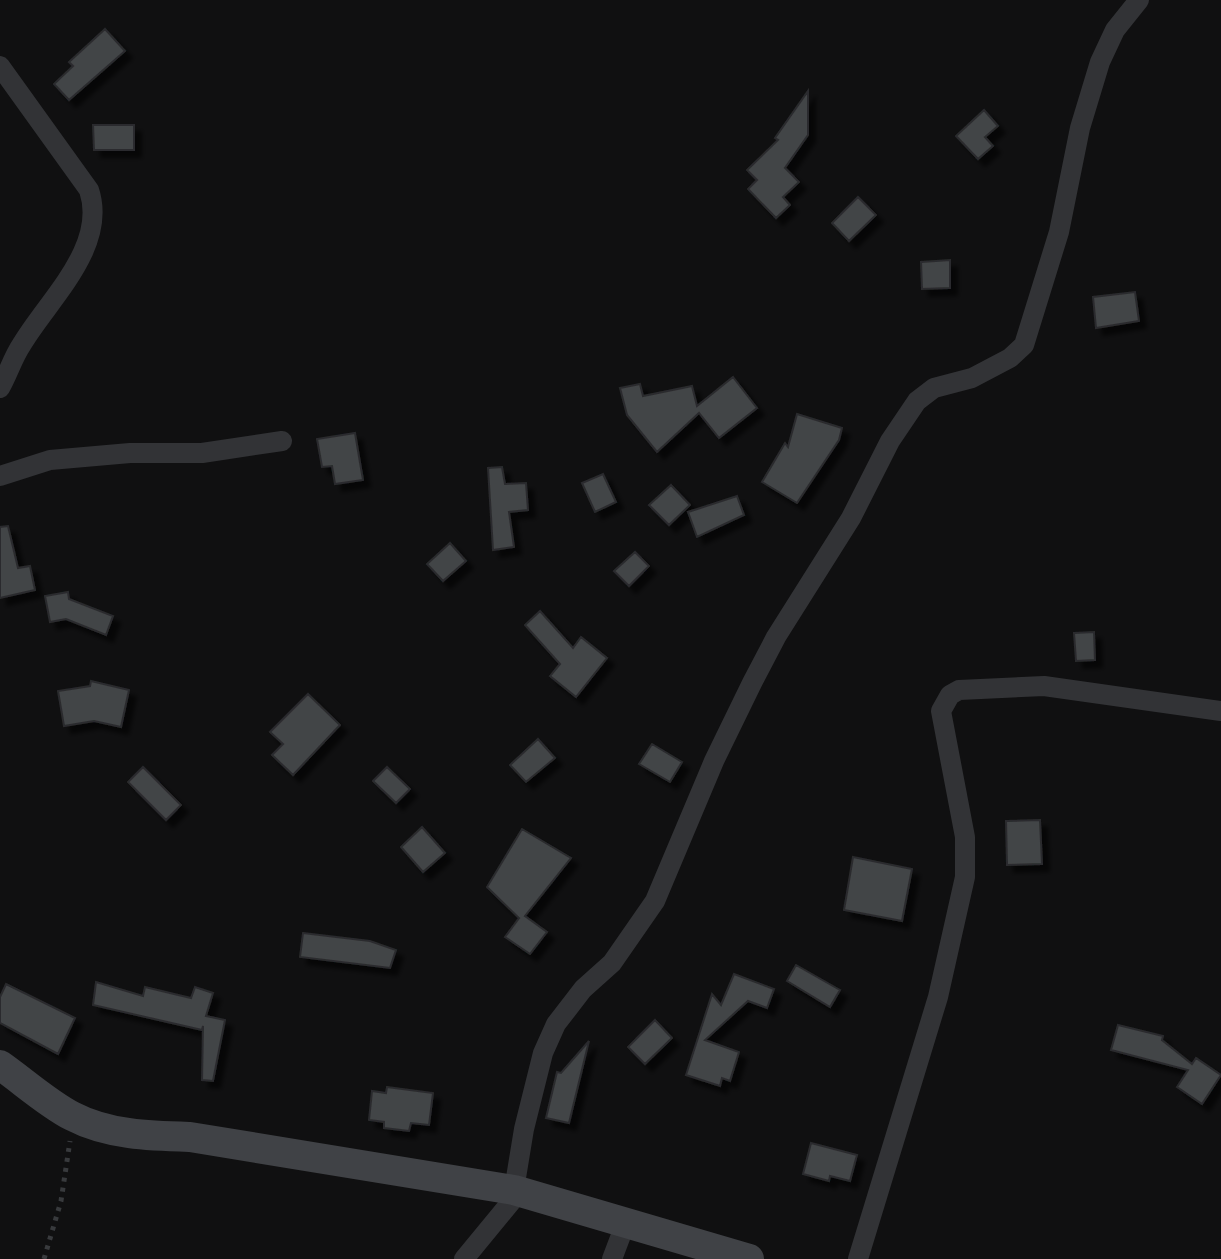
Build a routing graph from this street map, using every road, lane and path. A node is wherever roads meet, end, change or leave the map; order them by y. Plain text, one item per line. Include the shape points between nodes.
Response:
1 (1139, 0) edge
2 (3, 79) edge
3 (0, 388) edge
4 (282, 441) dead end
5 (0, 476) edge
6 (1221, 711) edge
7 (0, 1065) edge
8 (72, 1116) junction
9 (517, 1190) junction
10 (626, 1222) junction
11 (44, 1259) edge
12 (464, 1259) edge
13 (612, 1259) edge
14 (749, 1259) edge
15 (858, 1259) edge

1 - 9 street via 1115,30 1100,62 1059,232 1024,345 972,378 934,388 917,401 890,441 851,518 764,660 655,901 612,963 556,1024 528,1114
2 - 3 street via 89,190 93,204 91,225 72,271 21,345
4 - 5 street via 202,453 50,460
6 - 15 street via 1044,686 959,690 944,703 941,711 965,837 965,877 938,997
7 - 8 street
8 - 9 street via 140,1135 190,1137
8 - 11 path via 61,1201
9 - 10 street
9 - 12 street
10 - 13 street
10 - 14 street

